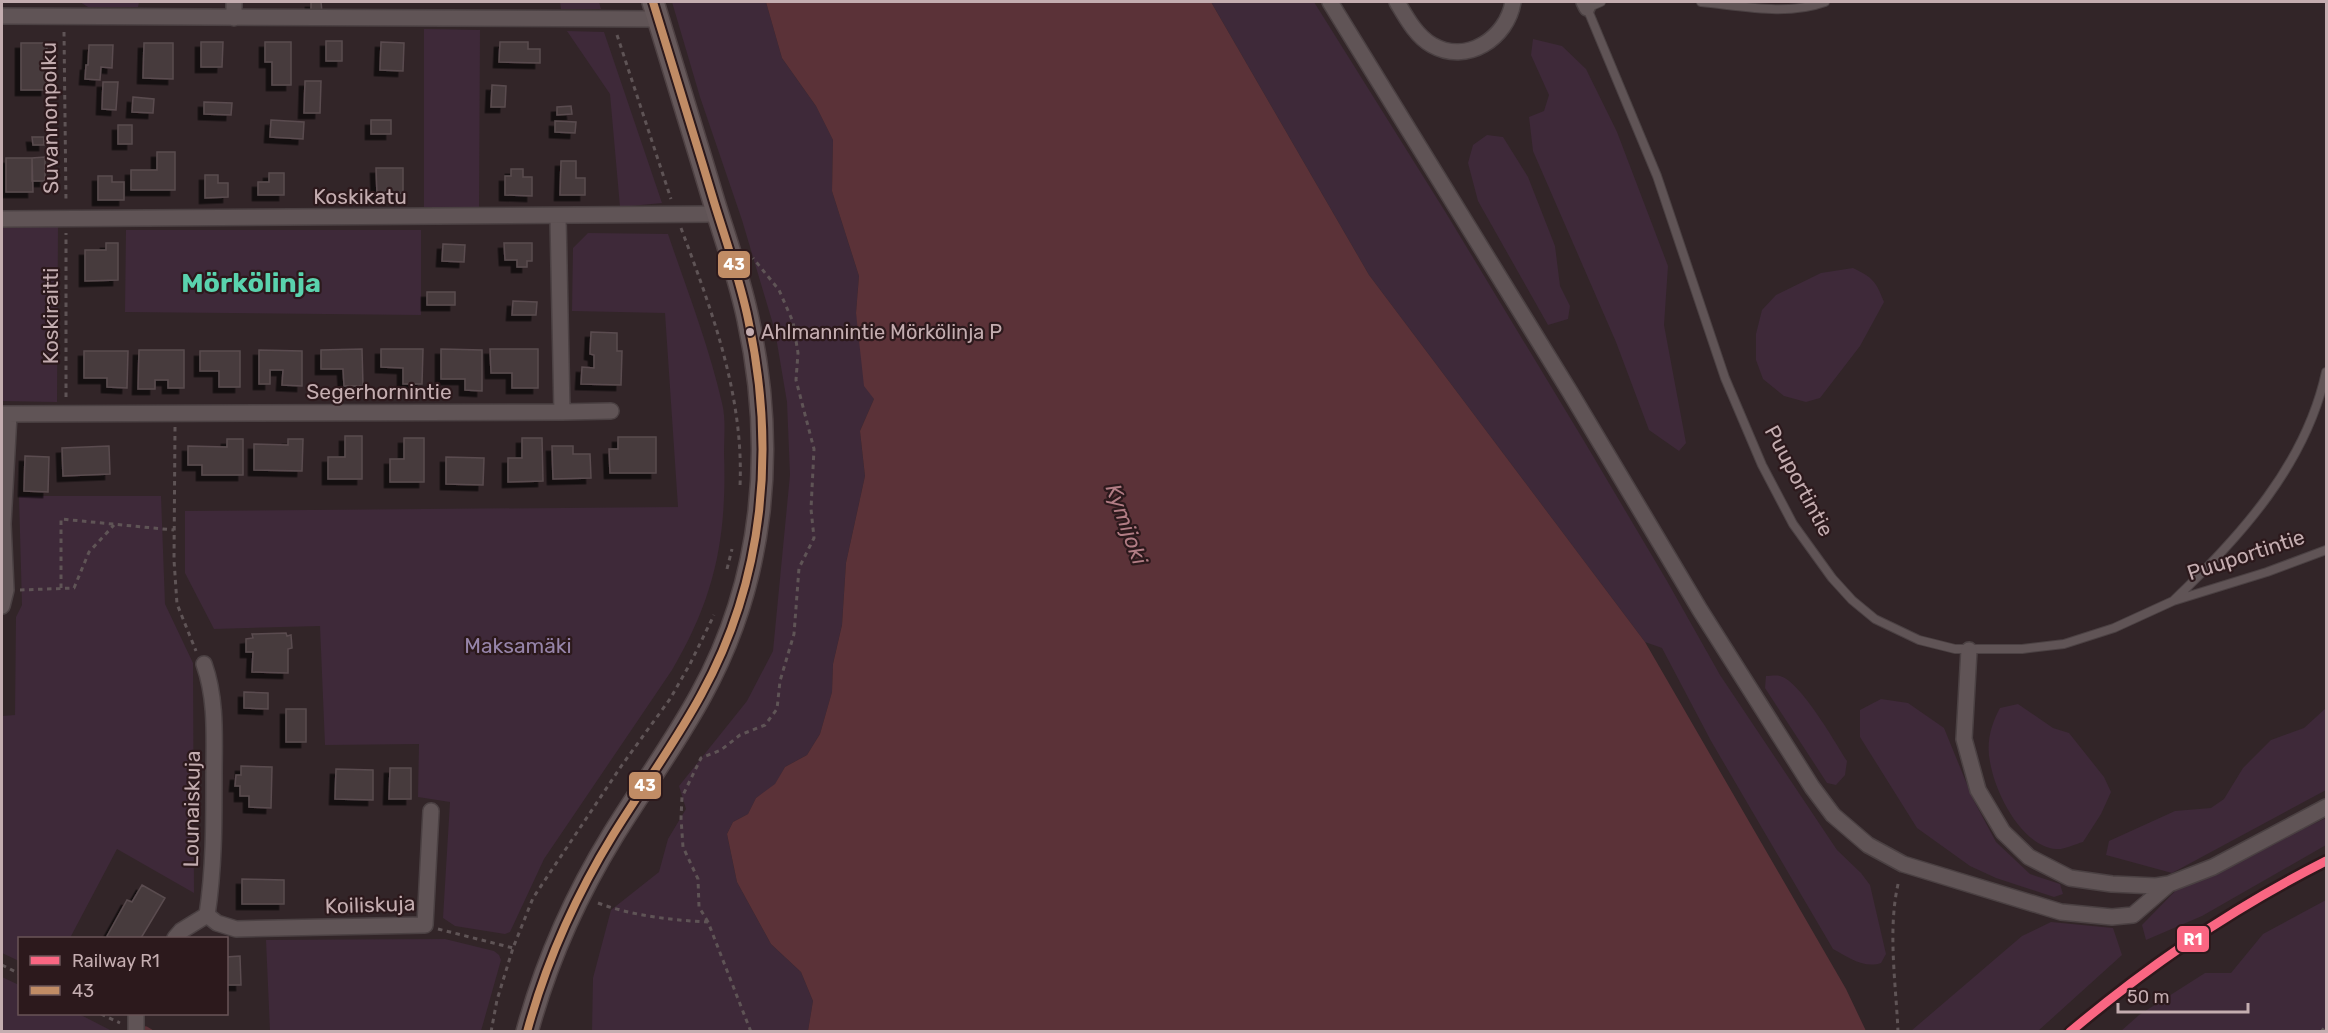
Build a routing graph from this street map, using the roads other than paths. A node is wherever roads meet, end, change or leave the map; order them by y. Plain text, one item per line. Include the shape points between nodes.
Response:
1 (234, 2) edge
2 (1330, 2) edge
3 (1397, 2) edge
4 (1513, 2) edge
5 (1701, 2) edge
6 (1826, 2) edge
7 (1590, 4) edge
8 (64, 9) edge
9 (656, 10) edge
10 (2, 16) edge
11 (234, 18) junction
12 (718, 214) junction
13 (558, 217) junction
14 (2, 219) edge
15 (2326, 372) edge
16 (611, 411) dead end
17 (562, 412) junction
18 (5, 414) edge
19 (2326, 550) edge
20 (2173, 601) junction
21 (2, 606) edge
22 (1969, 650) junction
23 (204, 664) road end
24 (2326, 807) edge
25 (431, 811) dead end
26 (2169, 884) junction
27 (207, 915) junction
28 (176, 937) edge
29 (136, 1015) edge
30 (136, 1032) edge
31 (526, 1032) edge

1 - 11 street
2 - 26 street via 1700,609 1833,815 1868,845 1903,864 2061,912 2133,915
3 - 4 street via 1431,45 1458,51 1491,41 1506,23
5 - 6 lane via 1762,9
7 - 22 lane, Puuportintie via 1657,176 1725,378 1762,465 1793,524 1832,578 1875,619 1919,640
8 - 10 street
8 - 11 street
9 - 11 street via 612,20
9 - 12 street
12 - 13 street, Koskikatu
12 - 31 street via 748,316 759,379 764,439 755,543 739,607 707,683 580,894 546,969
13 - 14 street, Koskikatu
13 - 17 street
15 - 20 lane via 2320,400 2292,459 2260,509 2219,557
16 - 17 street, Segerhornintie
17 - 18 street, Segerhornintie
18 - 21 street via 6,590
19 - 20 lane, Puuportintie
20 - 22 lane, Puuportintie via 2114,628 2064,644
22 - 26 street via 1964,739 1978,790 2003,832 2029,857 2070,878 2112,884
23 - 27 street, Lounaiskuja via 214,723 214,850
24 - 26 street via 2212,867
25 - 27 street, Koiliskuja via 425,925 236,929
27 - 28 street
29 - 30 street

